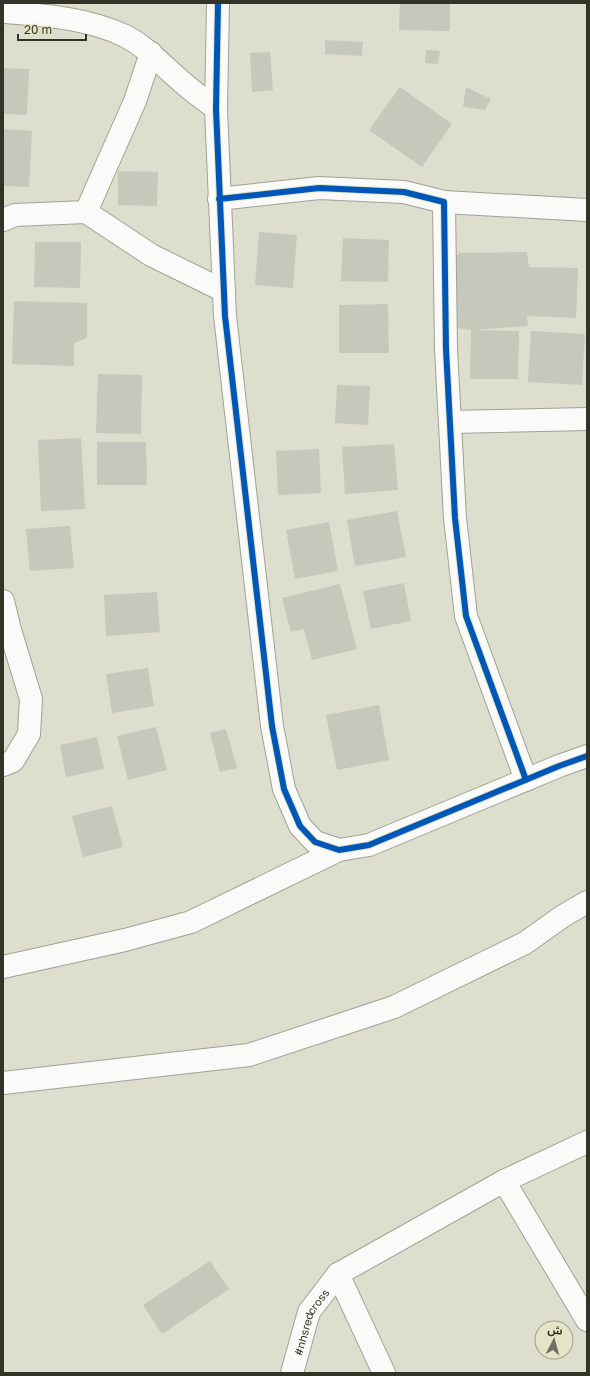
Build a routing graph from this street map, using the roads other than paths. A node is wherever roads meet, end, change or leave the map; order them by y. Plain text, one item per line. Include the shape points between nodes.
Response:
1 (218, 3) edge
2 (3, 12) edge
3 (151, 53) junction
4 (216, 109) junction
5 (220, 199) junction
6 (444, 202) junction
7 (587, 210) edge
8 (86, 212) junction
9 (3, 220) edge
10 (224, 291) junction
11 (587, 419) edge
12 (450, 422) junction
13 (3, 601) edge
14 (587, 756) edge
15 (3, 766) edge
16 (526, 780) junction
17 (338, 850) junction
18 (587, 902) edge
19 (3, 967) edge
20 (3, 1083) edge
21 (587, 1142) edge
22 (504, 1181) junction
23 (338, 1274) junction
24 (587, 1320) edge
25 (292, 1373) edge
26 (384, 1373) edge

1 - 4 street
2 - 3 street via 37,14 98,25 126,37
3 - 4 street
3 - 8 street via 135,101
4 - 5 street
5 - 6 street via 319,188 404,192
5 - 10 street
6 - 7 street
6 - 12 street via 446,349
8 - 9 street via 15,215
8 - 10 street via 152,255
10 - 17 street via 272,726 284,789 300,826 315,842
11 - 12 street
12 - 16 street via 455,518 466,616
13 - 15 street via 31,699 29,734 12,761
14 - 16 street
16 - 17 street via 369,845
17 - 19 street via 191,922 126,940
18 - 20 street via 525,944 394,1007 249,1055
21 - 22 street
22 - 23 street
22 - 24 street
23 - 25 street, #nhsredcross via 309,1312
23 - 26 street

